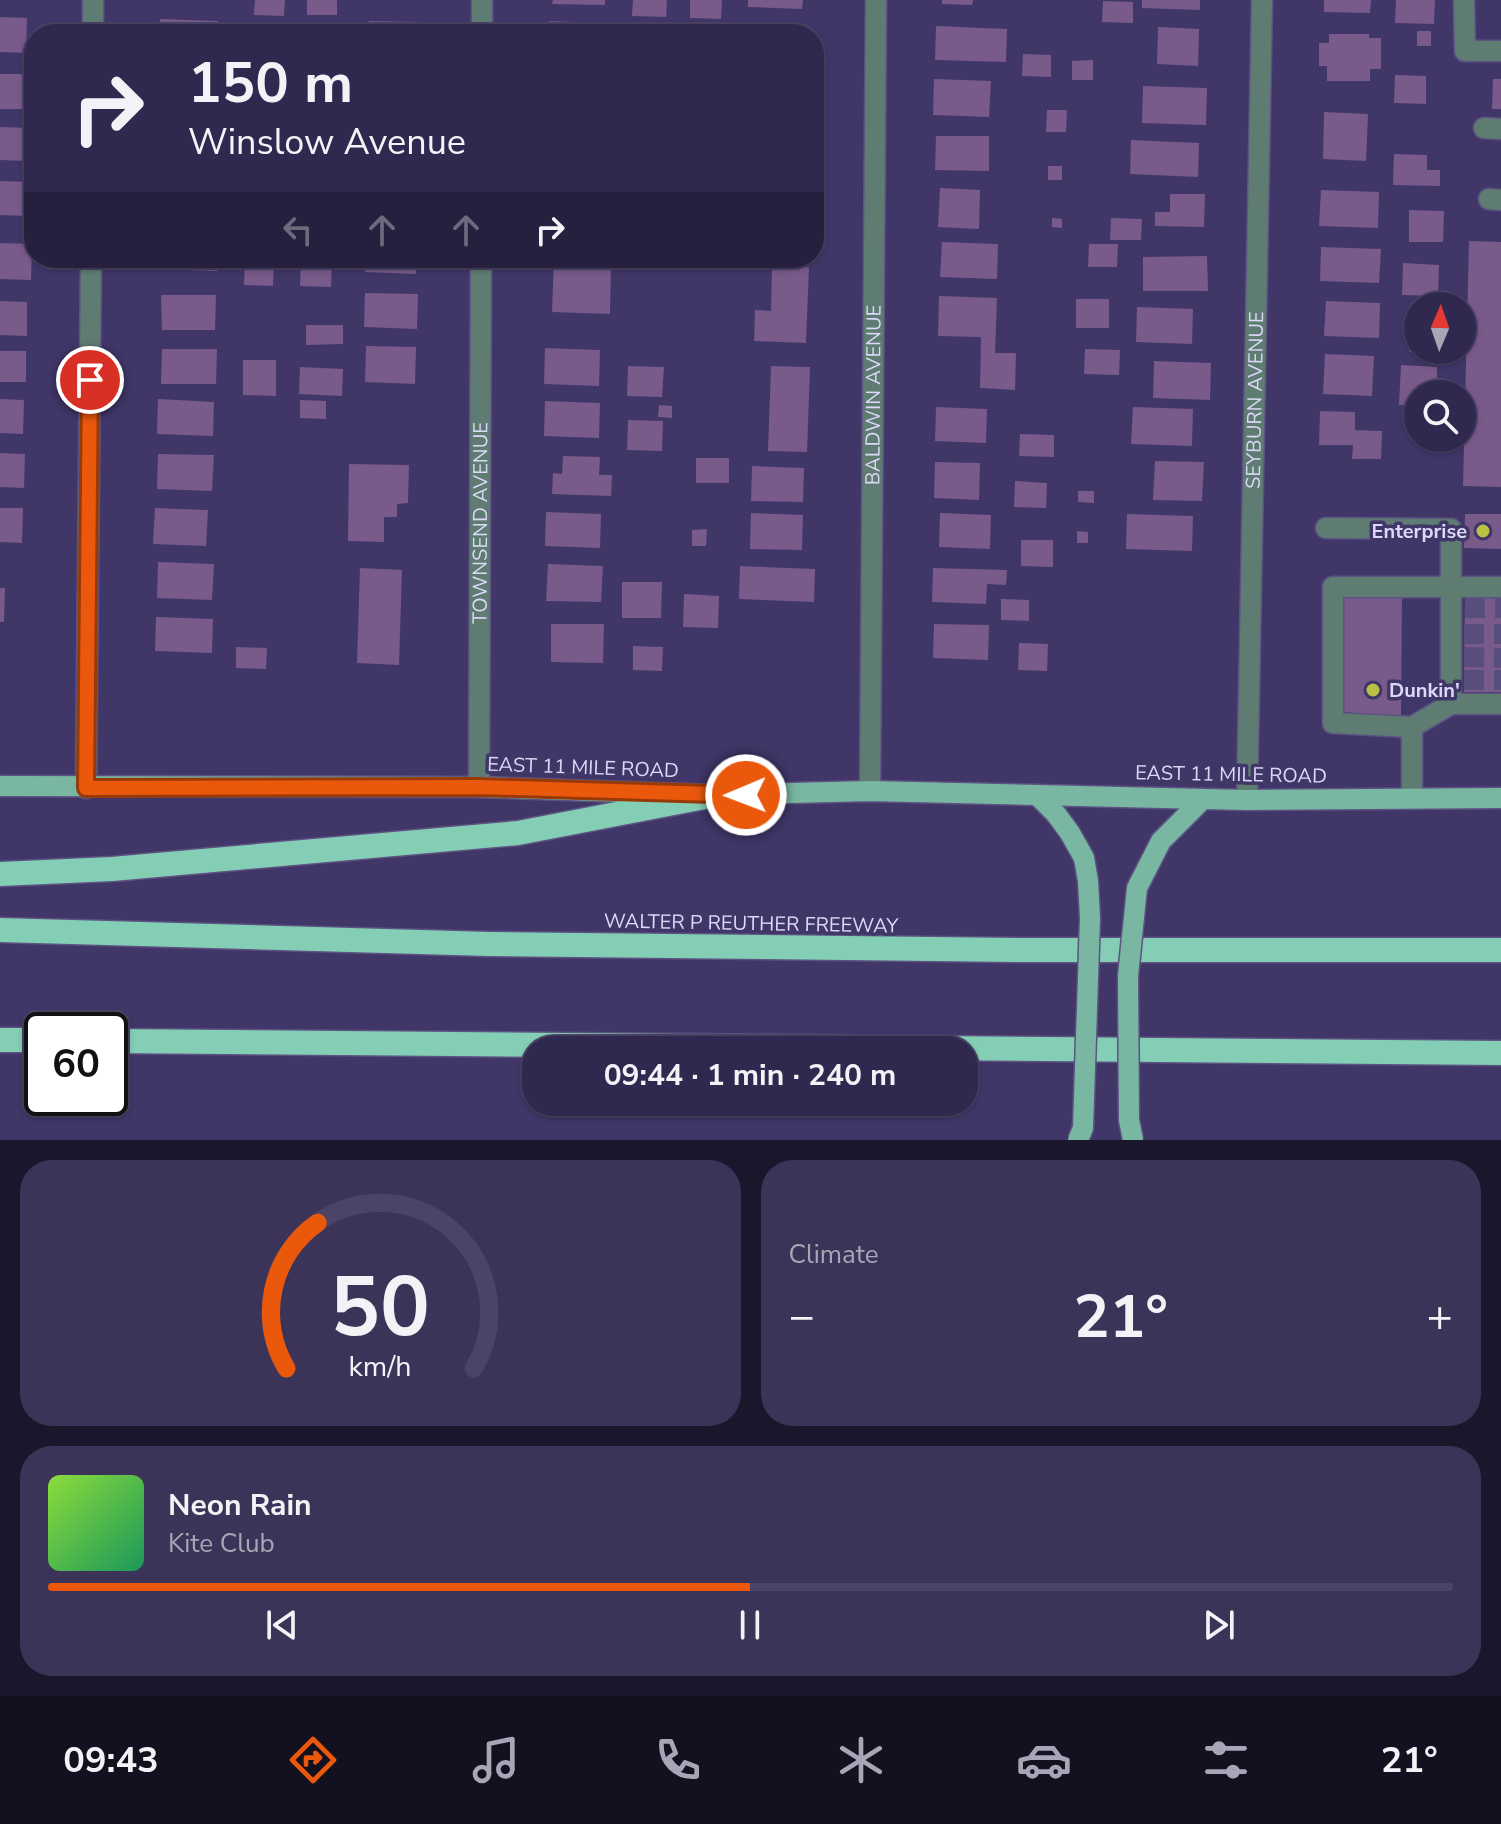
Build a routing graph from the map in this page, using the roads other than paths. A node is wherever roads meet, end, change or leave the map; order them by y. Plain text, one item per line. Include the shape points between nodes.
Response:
1 (93, 0) edge
2 (482, 0) edge
3 (876, 0) edge
4 (1262, 0) edge
5 (1464, 0) edge
6 (93, 24) edge
7 (482, 24) edge
8 (1501, 51) edge
9 (91, 268) edge
10 (481, 268) edge
11 (1326, 528) dead end
12 (1501, 587) edge
13 (1456, 601) junction
14 (1451, 704) junction
15 (1501, 704) edge
16 (1412, 727) junction
17 (0, 786) edge
18 (479, 787) junction
19 (86, 788) junction
20 (870, 791) junction
21 (715, 795) junction
22 (1037, 795) junction
23 (1412, 798) junction
24 (1501, 798) edge
25 (1203, 799) junction
26 (1247, 800) junction
27 (0, 874) edge
28 (0, 930) edge
29 (1501, 950) edge
30 (0, 1040) edge
31 (24, 1040) edge
32 (128, 1041) edge
33 (1501, 1053) edge
34 (1078, 1140) edge
35 (1133, 1140) edge

1 - 6 street
2 - 7 street
3 - 20 street, BALDWIN AVENUE
4 - 26 street, SEYBURN AVENUE
5 - 8 street via 1465,51
9 - 19 street
10 - 18 street, TOWNSEND AVENUE
11 - 13 street via 1451,529
12 - 13 street
13 - 14 street via 1457,680
13 - 16 street via 1333,587 1333,723
14 - 15 street
14 - 16 street
16 - 23 street
17 - 19 main road, EAST 11 MILE ROAD
18 - 19 main road, EAST 11 MILE ROAD
18 - 21 main road, EAST 11 MILE ROAD
20 - 21 main road, EAST 11 MILE ROAD
20 - 22 main road, EAST 11 MILE ROAD
21 - 27 highway via 518,833
22 - 25 main road, EAST 11 MILE ROAD
22 - 34 main road, bridge via 1070,833 1084,858 1088,881 1083,1128
23 - 24 main road, EAST 11 MILE ROAD
23 - 26 main road, EAST 11 MILE ROAD
25 - 26 main road, EAST 11 MILE ROAD
25 - 35 main road, bridge via 1161,841 1137,888 1128,976
28 - 29 highway, WALTER P REUTHER FREEWAY via 489,944
30 - 31 highway
32 - 33 highway

